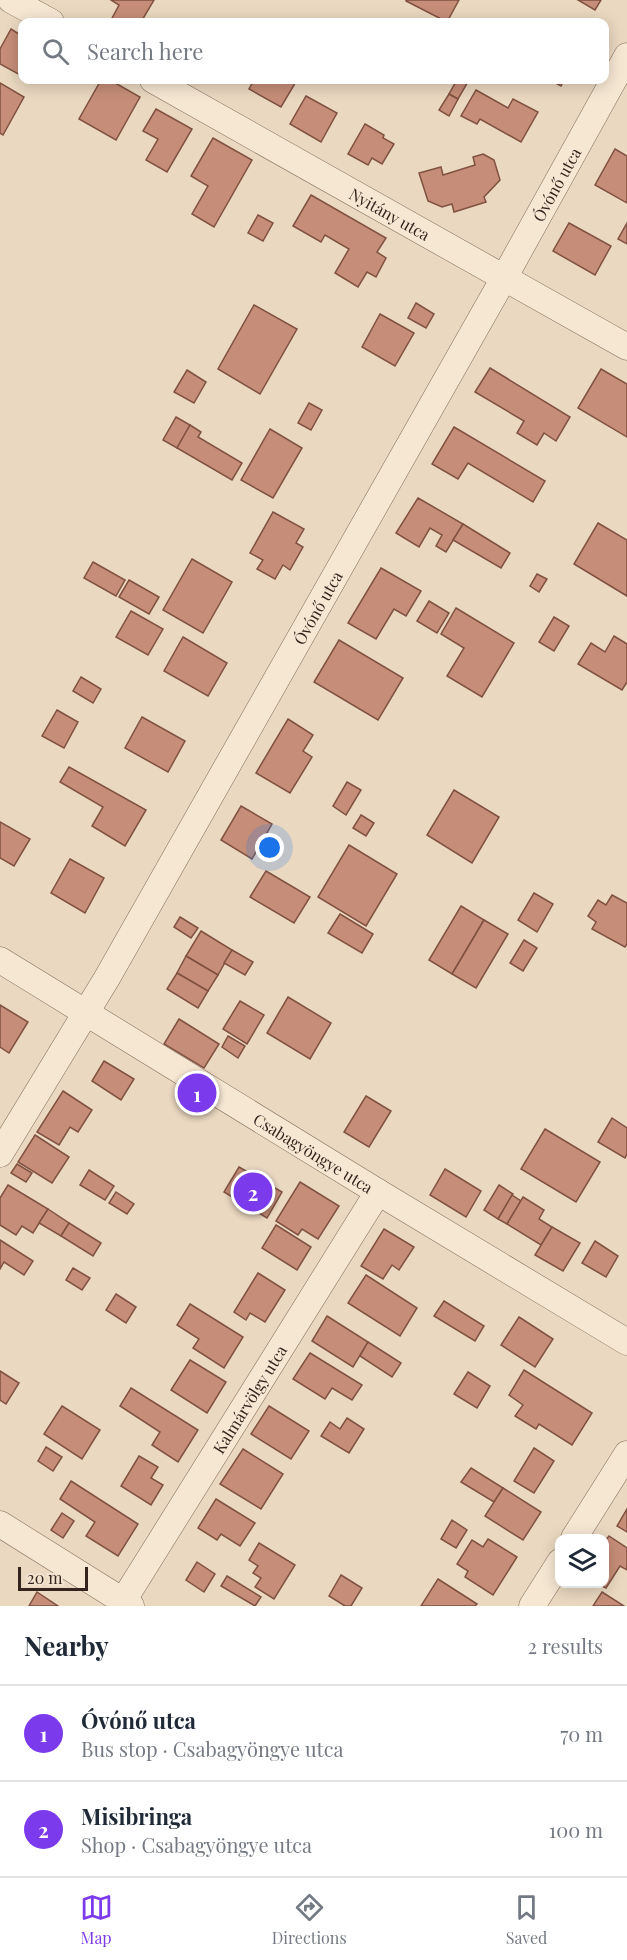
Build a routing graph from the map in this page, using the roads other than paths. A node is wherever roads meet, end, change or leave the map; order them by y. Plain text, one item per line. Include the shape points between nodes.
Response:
1 (11, 0) edge
2 (44, 18) edge
3 (627, 57) edge
4 (160, 84) edge
5 (504, 278) junction
6 (627, 347) edge
7 (0, 960) edge
8 (87, 1014) junction
9 (0, 1154) edge
10 (378, 1192) junction
11 (627, 1342) edge
12 (627, 1454) edge
13 (0, 1524) edge
14 (577, 1534) edge
15 (555, 1570) edge
16 (125, 1604) edge
17 (532, 1606) edge

1 - 2 street
3 - 5 street, Óvónő utca
4 - 5 street, Nyitány utca
5 - 6 street, Nyitány utca
5 - 8 street, Óvónő utca
7 - 8 street, Csabagyöngye utca
8 - 9 street, Óvónő utca
8 - 10 street, Csabagyöngye utca
10 - 11 street, Csabagyöngye utca
10 - 16 street, Kalmárvölgy utca
12 - 14 street
13 - 16 street
15 - 17 street

